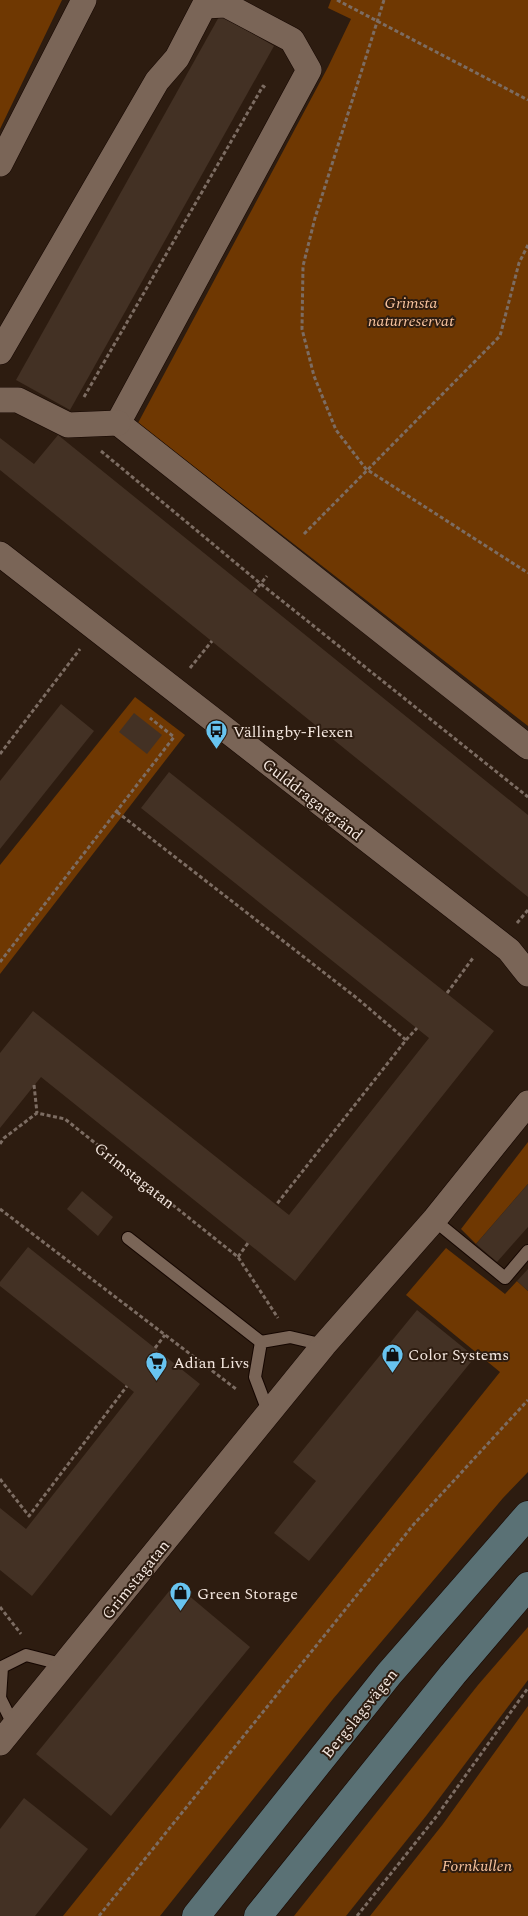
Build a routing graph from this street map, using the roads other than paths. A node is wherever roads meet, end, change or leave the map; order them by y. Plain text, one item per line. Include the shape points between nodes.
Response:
1 (84, 0) edge
2 (0, 164) edge
3 (0, 352) edge
4 (0, 400) edge
5 (118, 423) junction
6 (0, 554) edge
7 (528, 747) edge
8 (528, 974) edge
9 (528, 1103) edge
10 (434, 1220) junction
11 (128, 1238) dead end
12 (528, 1251) edge
13 (261, 1342) junction
14 (324, 1345) junction
15 (270, 1414) junction
16 (528, 1515) edge
17 (528, 1586) edge
18 (65, 1665) junction
19 (1, 1667) edge
20 (0, 1698) edge
21 (7, 1735) edge
22 (196, 1916) edge
23 (258, 1916) edge

1 - 2 street
3 - 5 street via 157,81 177,58 204,6 226,5 292,40 309,70
4 - 5 street via 18,400 68,425
5 - 7 street
6 - 8 street, Gulddragargränd via 509,950
9 - 10 street, Grimstagatan
10 - 12 lane via 505,1278
10 - 14 street, Grimstagatan
11 - 13 lane
13 - 14 lane via 290,1336
13 - 15 lane via 255,1377
14 - 15 street, Grimstagatan
15 - 18 street, Grimstagatan
16 - 22 main road, Bergslagsvägen via 389,1674
17 - 23 main road
18 - 19 lane via 26,1655
18 - 21 street, Grimstagatan
19 - 20 lane
20 - 21 lane

